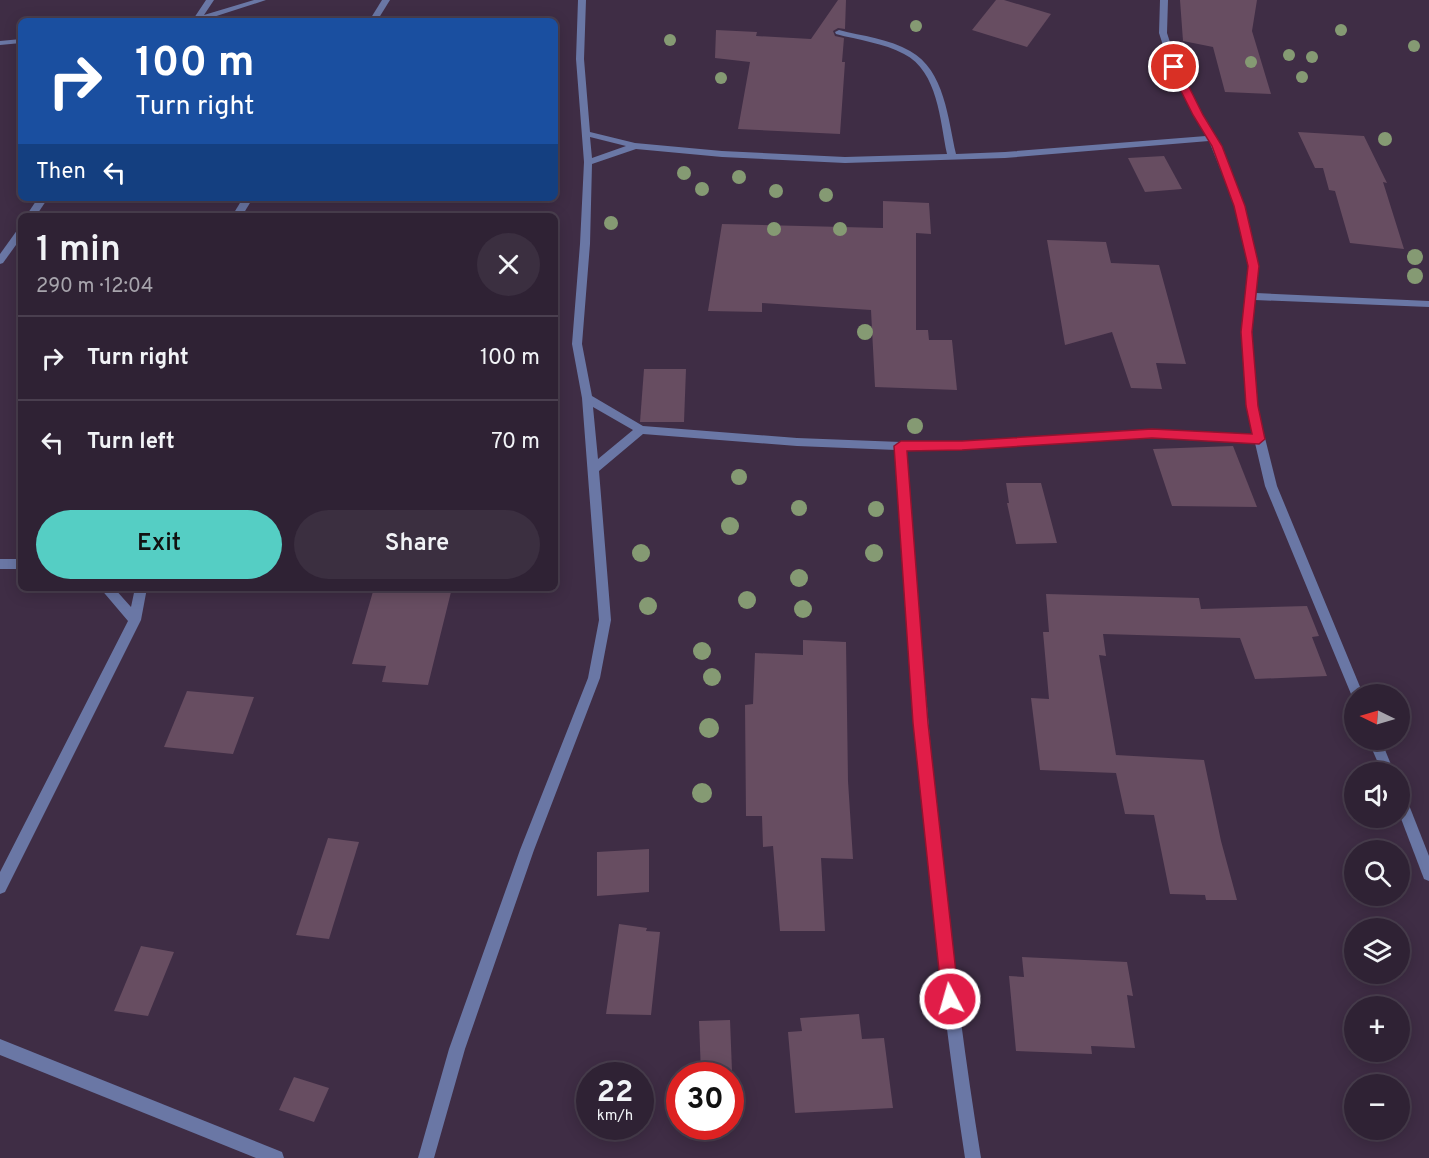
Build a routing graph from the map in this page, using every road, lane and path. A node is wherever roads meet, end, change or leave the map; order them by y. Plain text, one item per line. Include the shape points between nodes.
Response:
1 (210, 0) edge
2 (262, 0) edge
3 (386, 0) edge
4 (582, 0) edge
5 (1164, 0) edge
6 (196, 18) edge
7 (202, 18) edge
8 (375, 18) edge
9 (839, 32) dead end
10 (18, 40) edge
11 (0, 43) edge
12 (588, 134) junction
13 (1212, 138) junction
14 (635, 146) junction
15 (952, 156) junction
16 (588, 162) junction
17 (18, 235) edge
18 (0, 261) edge
19 (1251, 296) junction
20 (1429, 304) edge
21 (587, 398) junction
22 (641, 430) junction
23 (1259, 439) junction
24 (901, 446) junction
25 (593, 469) junction
26 (0, 564) edge
27 (18, 564) edge
28 (109, 591) edge
29 (140, 591) edge
30 (135, 620) junction
31 (1353, 684) edge
32 (1410, 826) edge
33 (1429, 874) edge
34 (0, 887) edge
35 (0, 1047) edge
36 (276, 1158) edge
37 (426, 1158) edge
38 (973, 1158) edge

1 - 6 street
2 - 7 street
3 - 8 street
4 - 12 street via 580,59
5 - 13 street via 1163,33 1174,67
9 - 15 street via 907,52 921,62 932,77
10 - 11 street
12 - 14 street
12 - 16 street
13 - 15 street
13 - 19 street via 1240,206 1254,266
14 - 15 street via 845,160
14 - 16 street
16 - 21 street via 577,344
17 - 18 street
19 - 20 street
19 - 23 street via 1246,332
21 - 22 street
21 - 25 street
22 - 24 street
22 - 25 street
23 - 24 street via 1141,434
23 - 31 street via 1270,486
24 - 38 street via 920,723 958,1068
25 - 37 street via 605,620 594,678 527,850 457,1049
26 - 27 street
28 - 30 street
29 - 30 street
30 - 34 street
32 - 33 street
35 - 36 street

